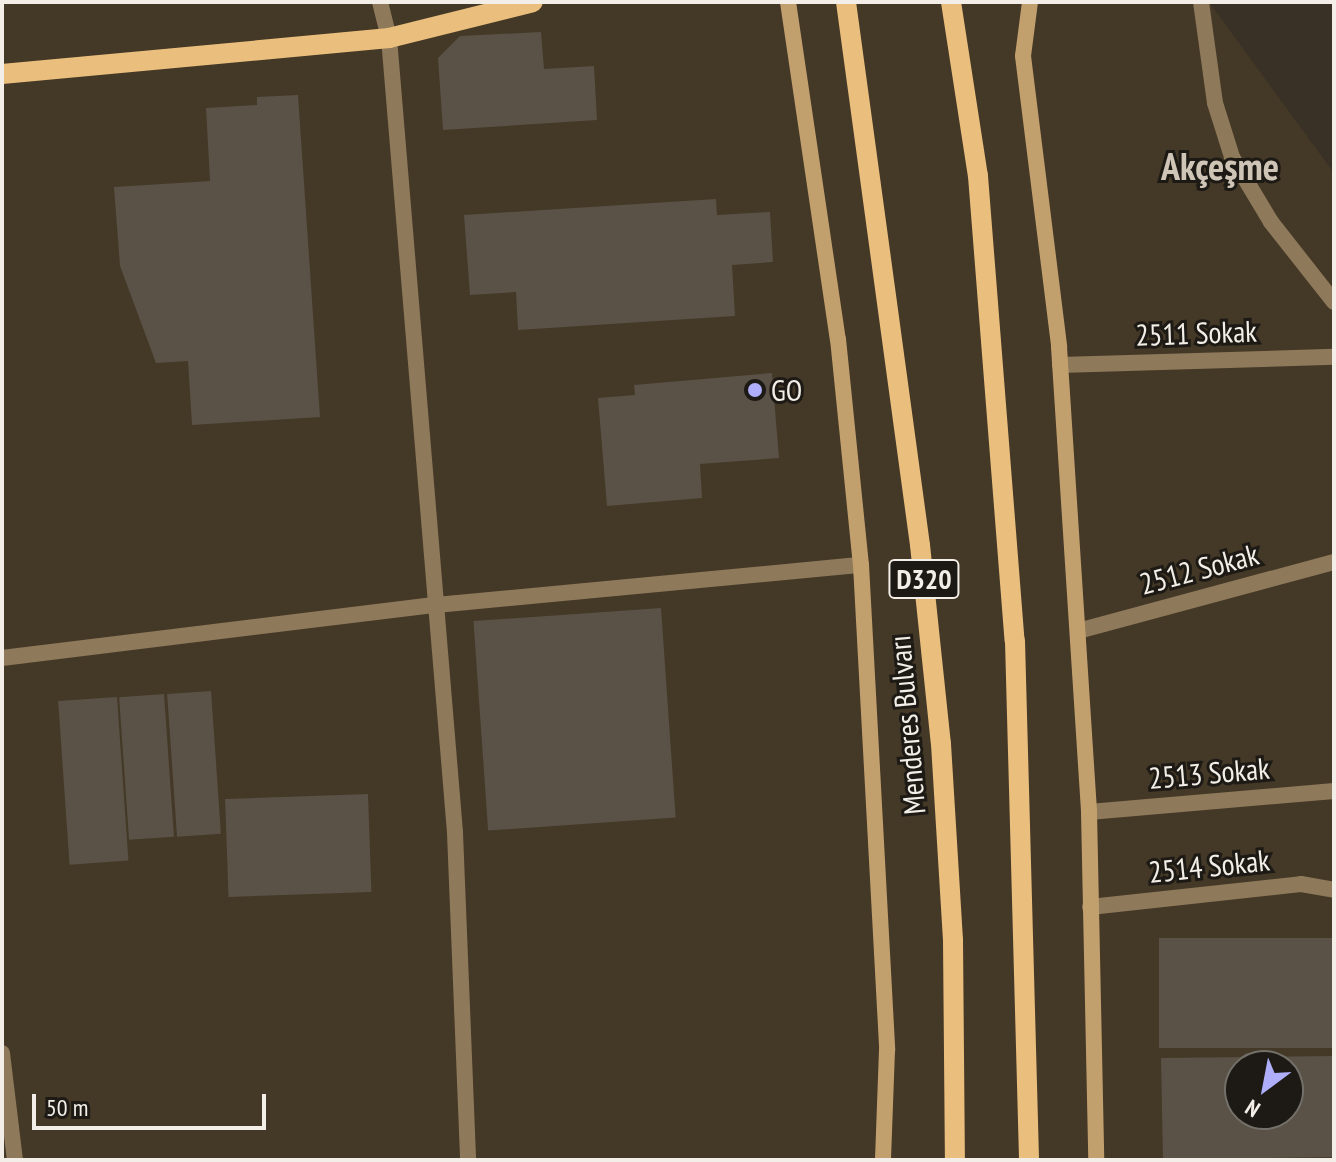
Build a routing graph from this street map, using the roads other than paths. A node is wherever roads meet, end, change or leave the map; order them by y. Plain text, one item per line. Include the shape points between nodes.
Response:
1 (380, 2) edge
2 (533, 2) edge
3 (788, 2) edge
4 (846, 2) edge
5 (951, 2) edge
6 (1030, 2) edge
7 (1201, 2) edge
8 (389, 38) junction
9 (2, 74) edge
10 (1334, 302) edge
11 (1334, 357) edge
12 (1060, 365) junction
13 (1334, 562) edge
14 (861, 565) junction
15 (436, 605) junction
16 (1078, 631) junction
17 (2, 658) edge
18 (1334, 791) edge
19 (1089, 812) junction
20 (1334, 890) edge
21 (1090, 907) junction
22 (2, 1053) edge
23 (15, 1160) edge
24 (468, 1160) edge
25 (883, 1160) edge
26 (955, 1160) edge
27 (1029, 1160) edge
28 (1096, 1160) edge

1 - 8 street
2 - 8 main road
3 - 14 main road via 838,339
4 - 26 main road, Menderes Bulvarı / D320 via 918,530 941,744 953,940
5 - 27 main road via 978,176 1015,641
6 - 12 main road via 1023,56
7 - 10 street via 1215,103 1232,157 1271,222
8 - 9 main road
8 - 15 street
11 - 12 street, 2511 Sokak
12 - 16 main road
13 - 16 street, 2512 Sokak
14 - 15 street
14 - 25 main road via 887,1050
15 - 17 street
15 - 24 street via 455,833
16 - 19 main road
18 - 19 street, 2513 Sokak
19 - 21 main road
20 - 21 street, 2514 Sokak via 1301,884
21 - 28 main road
22 - 23 street

